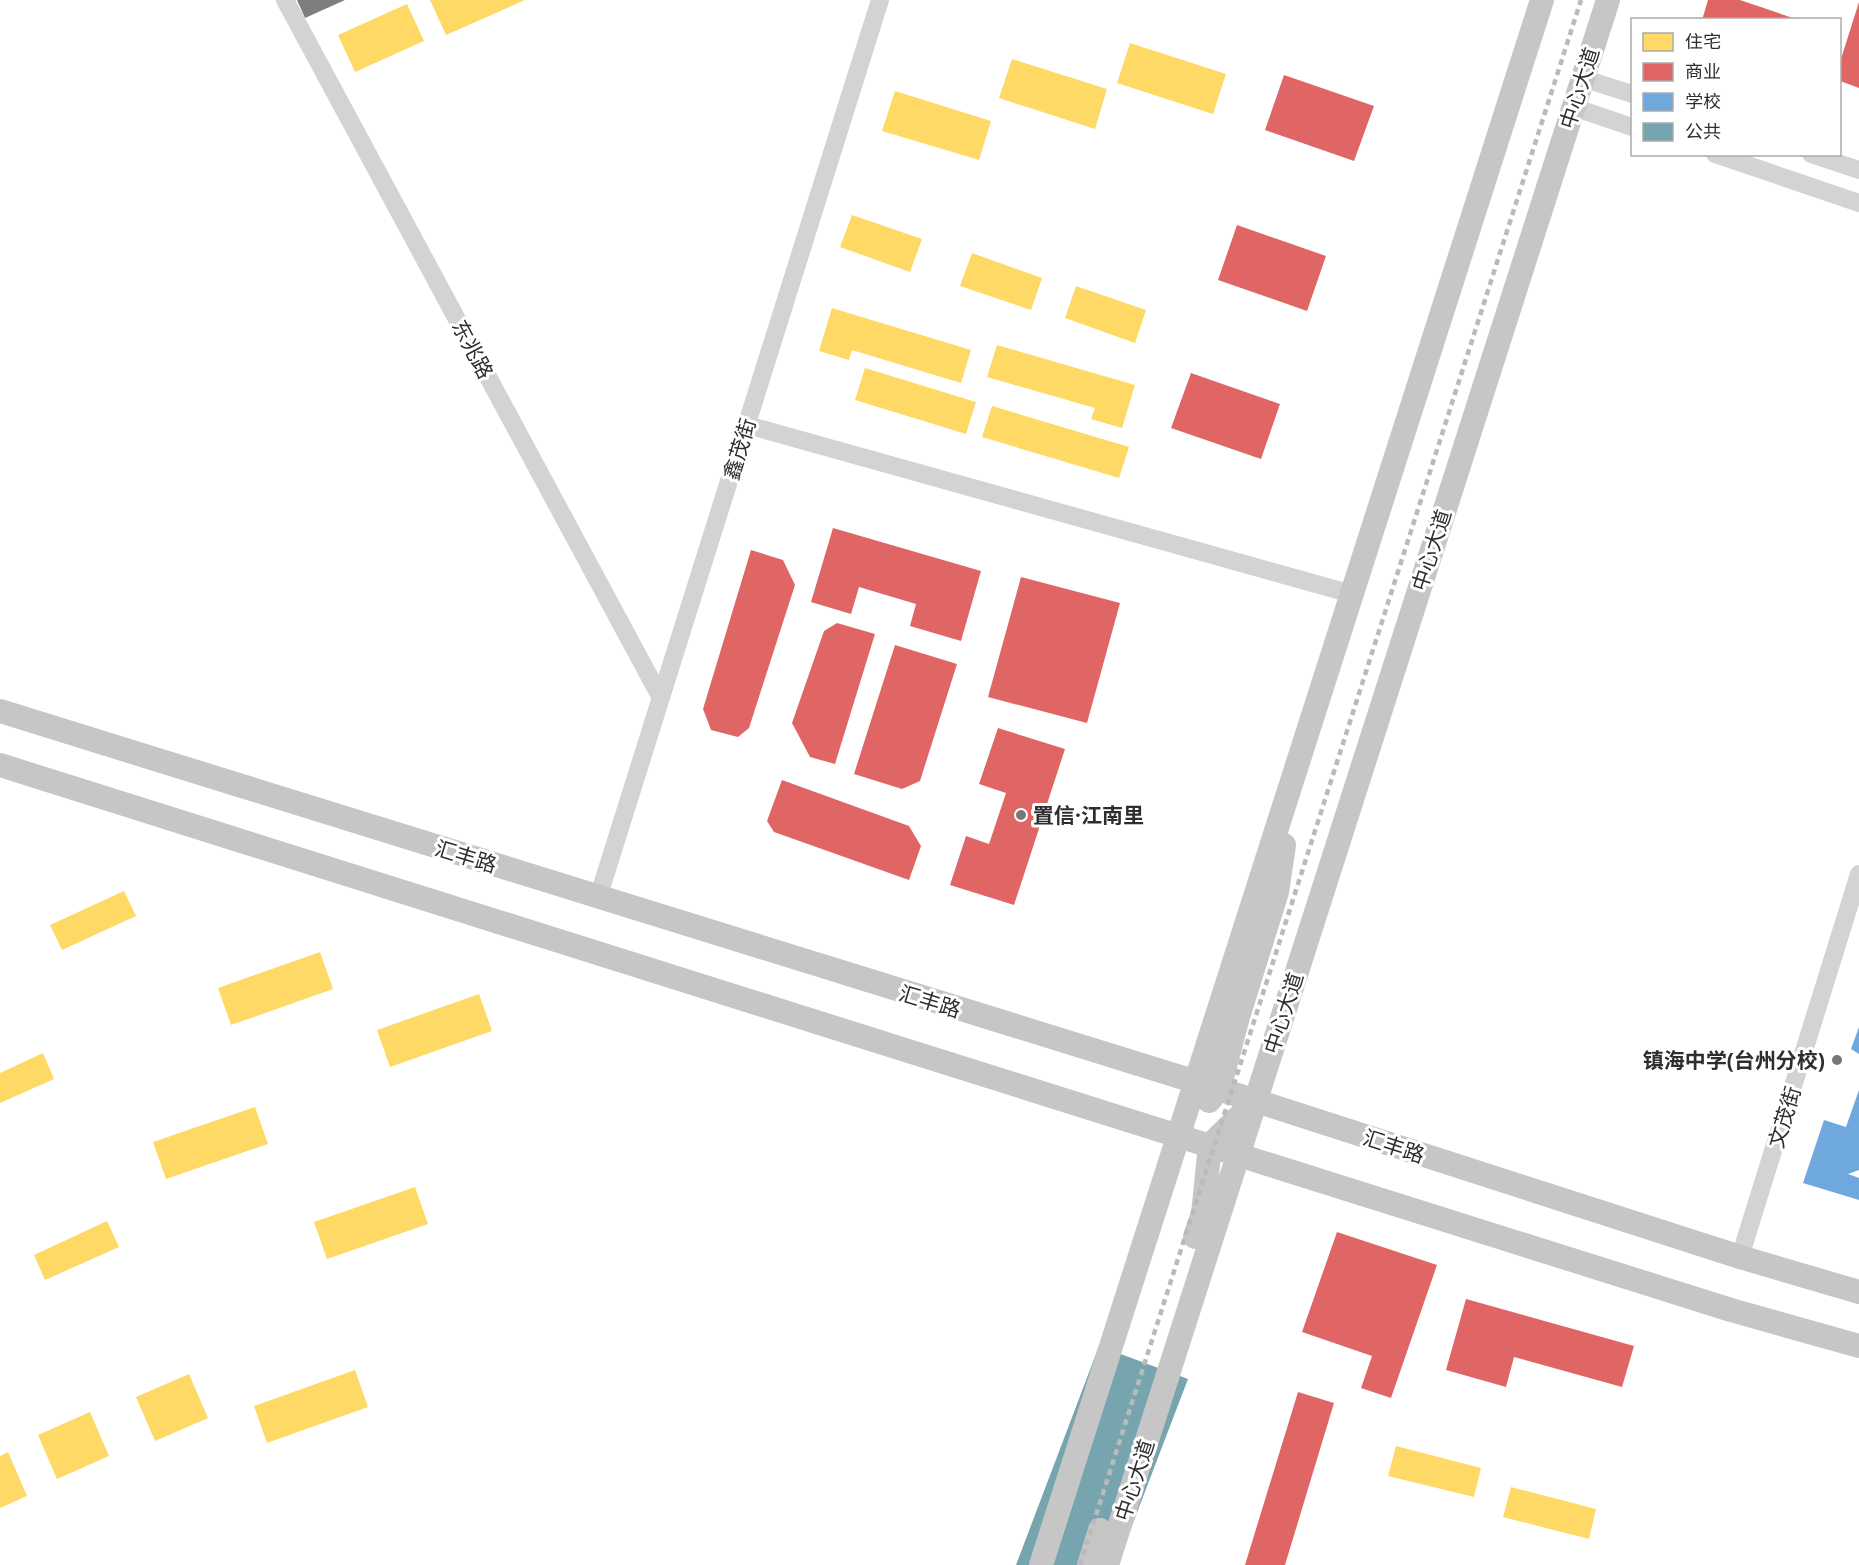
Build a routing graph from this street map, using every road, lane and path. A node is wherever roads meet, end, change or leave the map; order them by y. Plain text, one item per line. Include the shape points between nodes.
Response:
1 (285, 0) edge
2 (880, 0) edge
3 (1542, 0) edge
4 (1608, 0) edge
5 (1582, 78) junction
6 (1631, 94) edge
7 (1573, 107) junction
8 (1631, 127) edge
9 (1721, 156) edge
10 (1817, 156) edge
11 (1859, 171) edge
12 (1859, 202) edge
13 (747, 425) junction
14 (1352, 594) junction
15 (661, 698) junction
16 (0, 711) edge
17 (0, 765) edge
18 (1294, 775) junction
19 (1859, 874) edge
20 (598, 898) junction
21 (1238, 1017) junction
22 (1279, 1025) junction
23 (1195, 1083) junction
24 (1219, 1089) junction
25 (1255, 1101) junction
26 (1178, 1137) junction
27 (1210, 1146) junction
28 (1238, 1154) junction
29 (1166, 1174) junction
30 (1203, 1214) junction
31 (1740, 1257) junction
32 (1859, 1292) edge
33 (1859, 1346) edge
34 (1041, 1565) edge
35 (1057, 1565) edge
36 (1089, 1565) edge
37 (1107, 1565) edge

1 - 15 street, 东兆路
2 - 13 street, 鑫茂街
3 - 14 main road, 中心大道
4 - 5 main road, 中心大道
5 - 6 street
5 - 7 main road, 中心大道
7 - 8 street
7 - 22 main road, 中心大道
9 - 12 street
10 - 11 street
13 - 14 street
13 - 15 street, 鑫茂街
14 - 18 main road, 中心大道
15 - 20 street, 鑫茂街
16 - 20 main road, 汇丰路
17 - 26 main road
18 - 21 main road, 中心大道 via 1277,892
18 - 23 main road, 中心大道
19 - 31 street, 文茂街
20 - 23 main road, 汇丰路
21 - 22 main road via 1241,1038 1249,1044 1260,1044
21 - 24 main road, 中心大道
22 - 25 main road, 中心大道
23 - 24 main road, 汇丰路
23 - 26 main road, 中心大道
24 - 25 main road, 汇丰路
24 - 26 main road, 中心大道
25 - 27 main road, 中心大道
25 - 28 main road, 中心大道
25 - 31 main road, 汇丰路
26 - 27 main road
26 - 29 main road, 中心大道
27 - 28 main road
27 - 30 main road, 中心大道
28 - 30 main road, 中心大道
28 - 33 main road via 1731,1310
28 - 37 main road, 中心大道
29 - 34 main road, 中心大道
29 - 35 main road, 中心大道 via 1170,1207
30 - 36 main road, 中心大道
31 - 32 main road, 汇丰路

